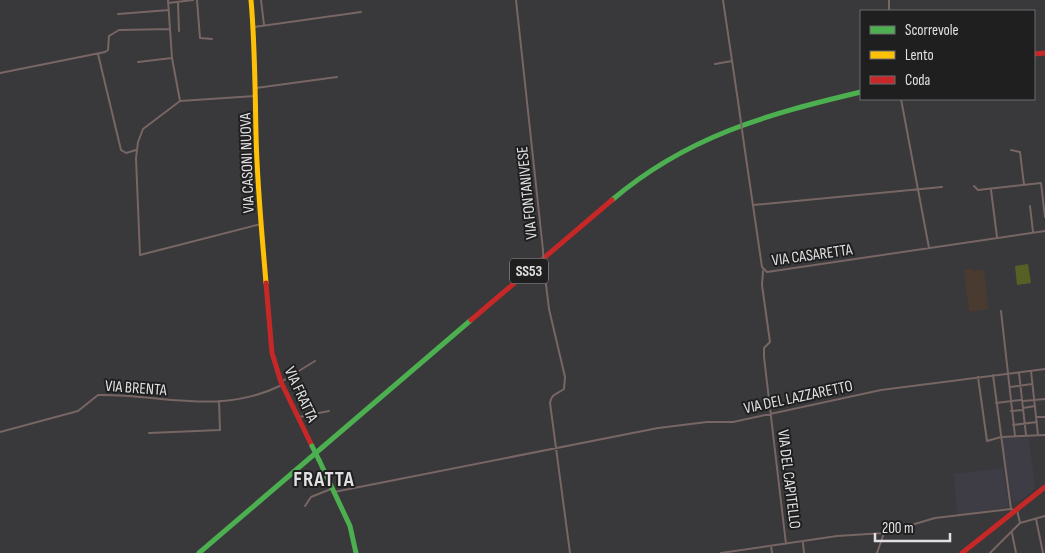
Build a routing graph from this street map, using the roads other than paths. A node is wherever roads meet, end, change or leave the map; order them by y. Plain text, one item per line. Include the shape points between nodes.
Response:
1 (193, 0) edge
2 (197, 0) edge
3 (251, 0) edge
4 (261, 0) edge
5 (516, 0) edge
6 (723, 0) edge
7 (168, 2) edge
8 (178, 2) junction
9 (169, 10) junction
10 (361, 12) dead end
11 (118, 14) dead end
12 (264, 25) junction
13 (254, 27) junction
14 (170, 29) junction
15 (180, 31) dead end
16 (212, 39) dead end
17 (98, 54) junction
18 (172, 58) junction
19 (732, 61) junction
20 (138, 62) dead end
21 (715, 64) dead end
22 (0, 73) edge
23 (337, 77) dead end
24 (256, 88) junction
25 (860, 92) edge
26 (256, 96) junction
27 (901, 100) edge
28 (180, 101) junction
29 (136, 150) junction
30 (1011, 150) dead end
31 (1024, 185) junction
32 (974, 186) dead end
33 (942, 187) dead end
34 (991, 189) junction
35 (918, 190) junction
36 (753, 205) junction
37 (1030, 206) dead end
38 (1045, 217) edge
39 (261, 224) junction
40 (1045, 231) edge
41 (1033, 232) junction
42 (262, 236) joint
43 (997, 237) junction
44 (930, 248) junction
45 (763, 270) junction
46 (1000, 311) dead end
47 (314, 361) dead end
48 (1045, 369) edge
49 (1031, 371) junction
50 (1019, 373) junction
51 (1007, 374) junction
52 (993, 375) junction
53 (978, 377) junction
54 (281, 383) junction
55 (1032, 384) junction
56 (1020, 386) junction
57 (1009, 387) junction
58 (1045, 399) edge
59 (1022, 400) junction
60 (1034, 400) junction
61 (219, 401) junction
62 (1010, 401) junction
63 (996, 403) junction
64 (1035, 406) junction
65 (1023, 409) junction
66 (329, 411) dead end
67 (1011, 411) junction
68 (770, 413) junction
69 (299, 417) junction
70 (1036, 417) junction
71 (1045, 417) edge
72 (1037, 422) junction
73 (1025, 424) junction
74 (1013, 425) junction
75 (0, 432) edge
76 (149, 433) dead end
77 (1038, 435) junction
78 (1045, 435) edge
79 (1015, 436) junction
80 (1026, 436) junction
81 (1002, 437) junction
82 (556, 449) junction
83 (1045, 487) edge
84 (333, 490) junction
85 (305, 506) dead end
86 (1014, 510) junction
87 (1045, 516) edge
88 (1036, 519) junction
89 (1020, 523) junction
90 (884, 533) junction
91 (1012, 533) junction
92 (803, 542) junction
93 (1045, 542) edge
94 (1041, 543) junction
95 (786, 544) junction
96 (771, 546) junction
97 (963, 552) edge
98 (199, 553) edge
99 (356, 553) edge
100 (570, 553) edge
101 (721, 553) edge
102 (772, 553) edge
103 (804, 553) edge
104 (877, 553) edge
105 (990, 553) edge
106 (1016, 553) edge
107 (1042, 553) edge

1 - 8 street
2 - 16 street via 200,38
3 - 13 main road, VIA CASONI NUOVA
4 - 12 street
5 - 82 street, VIA FONTANIVESE, bridge via 549,309 565,378 564,389 550,397
6 - 19 street, VIA CASARETTA
7 - 8 street
7 - 9 street
8 - 15 street
9 - 11 street
9 - 14 street
10 - 12 street
12 - 13 street
13 - 24 main road, VIA CASONI NUOVA
14 - 17 street via 112,32 108,50
14 - 18 street
17 - 22 street
17 - 29 street via 121,150 126,153
18 - 20 street
18 - 28 street
19 - 21 street
19 - 36 street, VIA CASARETTA, bridge
23 - 24 street, VIA CASONI NUOVA
24 - 26 main road, VIA CASONI NUOVA
25 - 98 main road, SS53 via 775,112 729,127 688,145 653,167
26 - 28 street
26 - 39 main road, VIA CASONI NUOVA
27 - 35 street
28 - 29 street via 144,129
29 - 39 street via 140,255
30 - 31 street via 1020,152
31 - 34 street
31 - 38 street via 1041,183
32 - 34 street via 978,190
33 - 35 street
34 - 43 street
35 - 36 street
35 - 44 street
36 - 45 street, VIA CASARETTA
37 - 41 street
39 - 42 main road, VIA CASONI NUOVA
40 - 41 street, VIA CASARETTA
41 - 43 street, VIA CASARETTA
42 - 54 main road, VIA FRATTA via 272,353
43 - 44 street, VIA CASARETTA
44 - 45 street, VIA CASARETTA via 767,272
45 - 68 street, VIA DEL CAPITELLO via 770,342 764,348 764,357
46 - 51 street
47 - 54 street, VIA BRENTA
48 - 49 street, VIA DEL LAZZARETTO
49 - 50 street, VIA DEL LAZZARETTO
49 - 55 street
50 - 51 street, VIA DEL LAZZARETTO
50 - 56 street
51 - 52 street, VIA DEL LAZZARETTO
51 - 57 street
52 - 53 street, VIA DEL LAZZARETTO
52 - 63 street
53 - 68 street, VIA DEL LAZZARETTO via 881,390
53 - 81 street via 987,441
54 - 61 street, VIA BRENTA via 257,396
54 - 69 main road, VIA FRATTA
55 - 56 street
55 - 60 street
56 - 57 street
56 - 59 street
57 - 62 street
58 - 60 street
59 - 60 street
59 - 62 street
59 - 65 street
60 - 64 street
61 - 75 street, VIA BRENTA via 98,395 78,411
61 - 76 street via 220,430
62 - 63 street
62 - 67 street
63 - 81 street
64 - 65 street
64 - 70 street
65 - 67 street
65 - 73 street
66 - 69 street
67 - 74 street
68 - 82 street, VIA DEL LAZZARETTO via 733,422 658,428
68 - 95 street, VIA DEL CAPITELLO
69 - 84 main road, VIA FRATTA, bridge
70 - 71 street
70 - 72 street
72 - 73 street
72 - 77 street
73 - 74 street
73 - 80 street
74 - 79 street
77 - 78 street
77 - 80 street
79 - 80 street
79 - 81 street
81 - 86 street
82 - 84 street, VIA DEL LAZZARETTO
82 - 100 street, VIA FONTANIVESE
83 - 86 main road
84 - 85 street, VIA DEL LAZZARETTO via 311,497
84 - 99 main road, VIA FRATTA via 350,526
86 - 89 street
86 - 90 street via 935,518
86 - 97 main road
87 - 88 street
88 - 89 street
88 - 94 street
89 - 91 street
90 - 92 street
90 - 104 street
91 - 105 street
91 - 106 street
92 - 95 street
92 - 103 street
93 - 94 street
94 - 107 street
95 - 96 street
96 - 101 street
96 - 102 street

